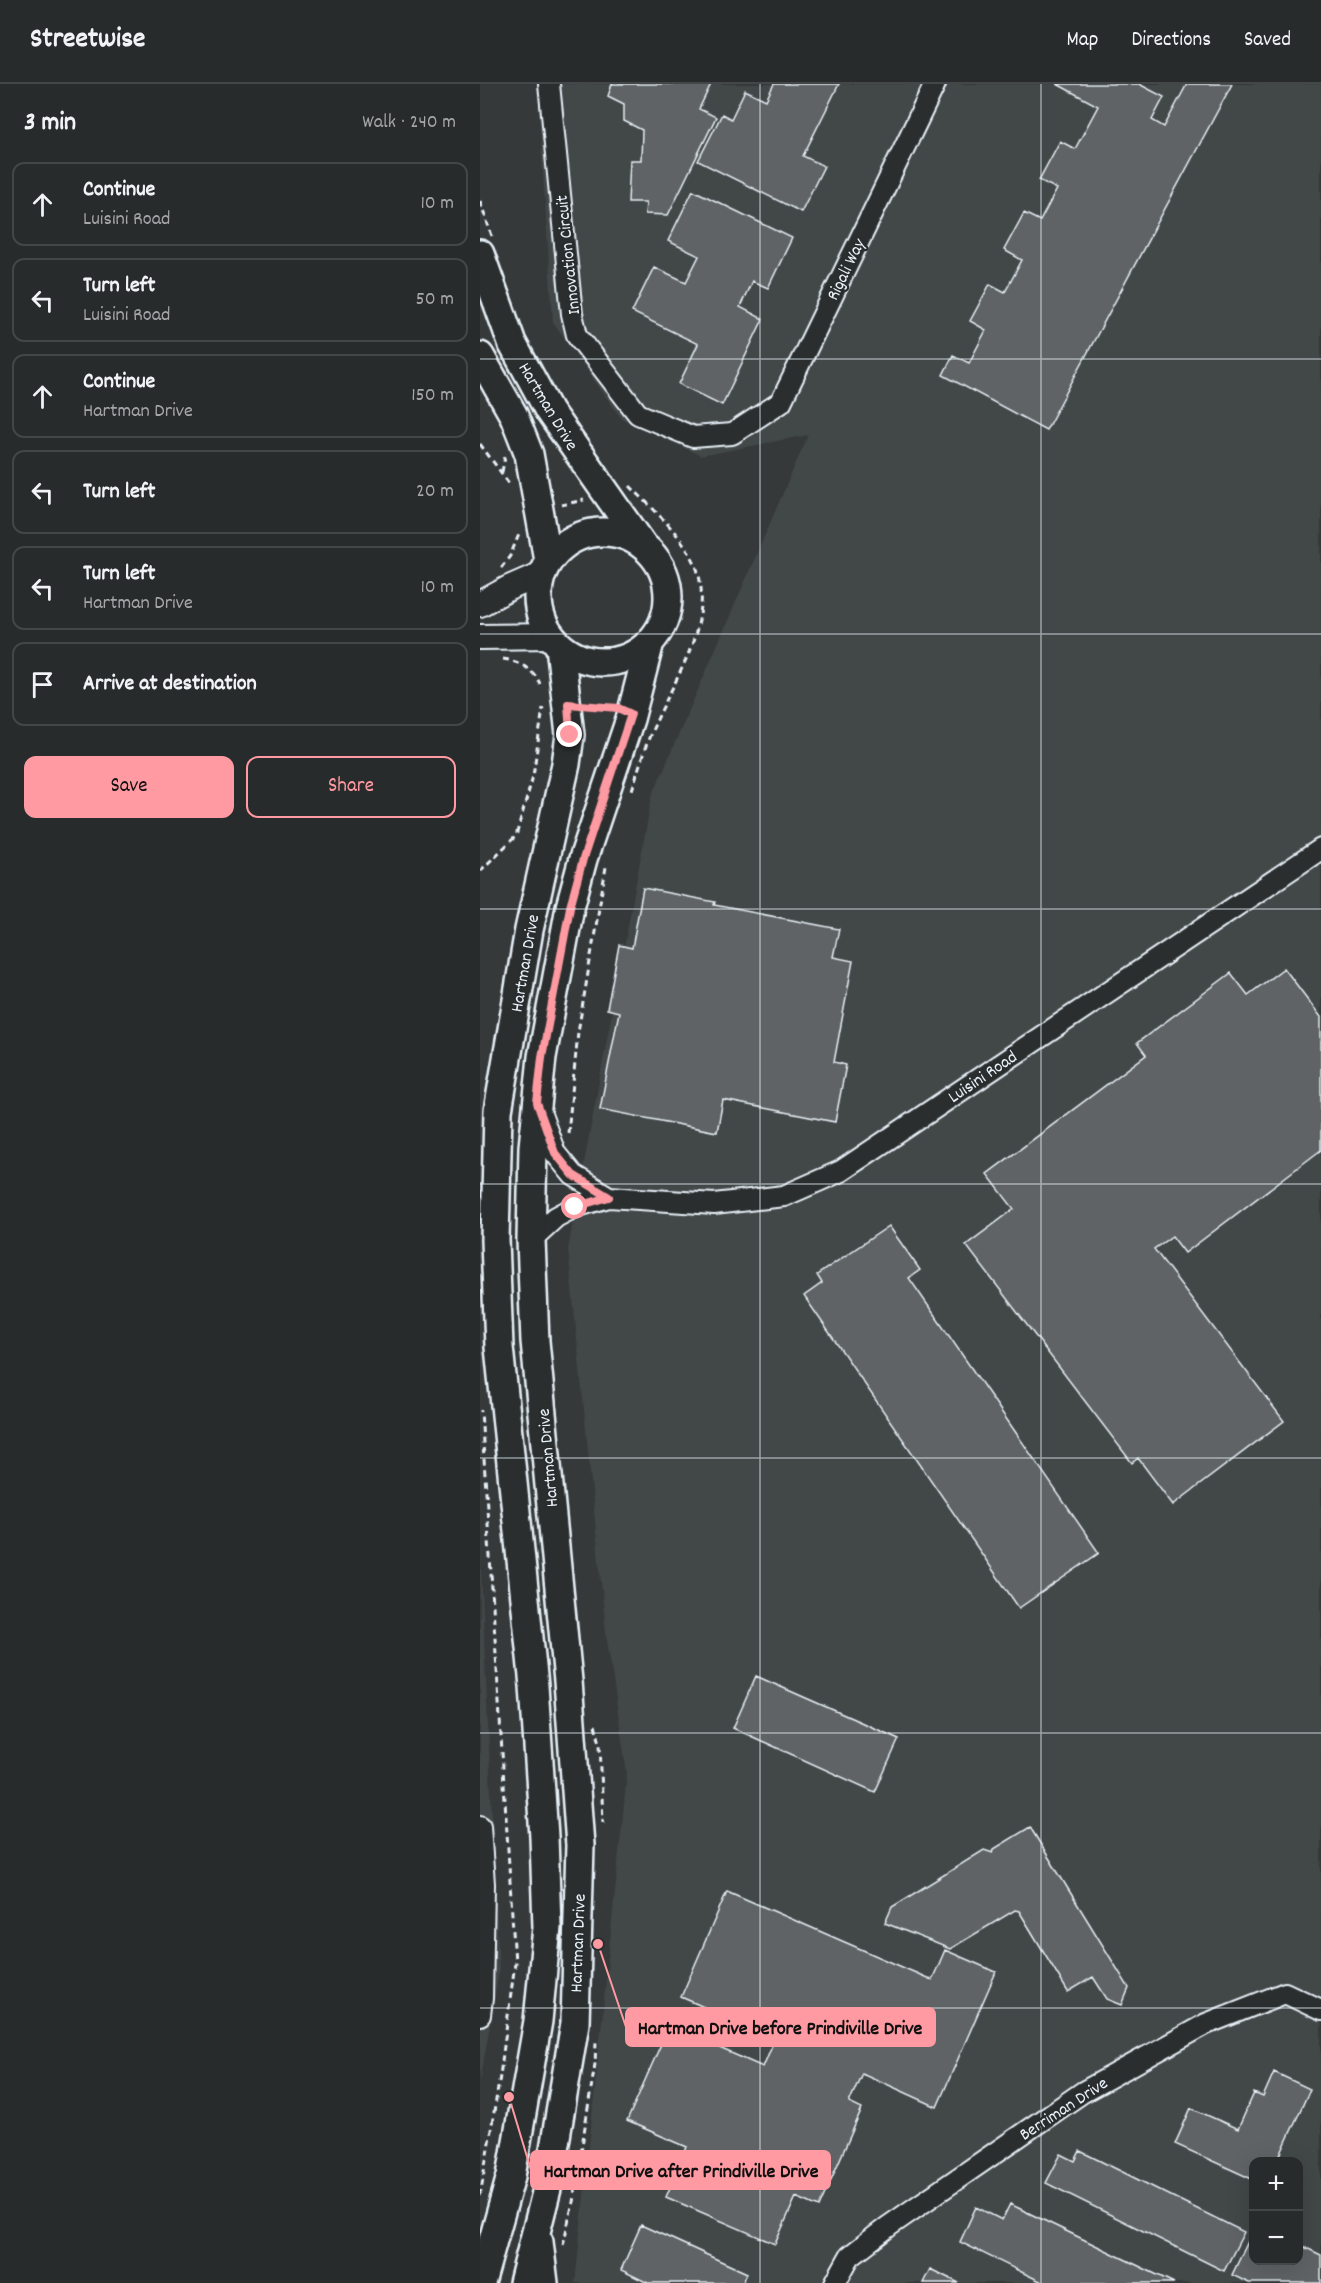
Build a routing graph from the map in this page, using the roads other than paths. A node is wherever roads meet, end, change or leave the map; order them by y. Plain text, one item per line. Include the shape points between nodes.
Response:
1 (549, 84) edge
2 (935, 84) edge
3 (480, 254) edge
4 (480, 356) edge
5 (732, 434) joint
6 (642, 544) junction
7 (545, 567) junction
8 (480, 604) edge
9 (480, 637) edge
10 (555, 641) junction
11 (650, 642) junction
12 (1321, 849) edge
13 (537, 1103) junction
14 (609, 1197) junction
15 (531, 1240) junction
16 (480, 1826) edge
17 (1321, 2010) edge
18 (480, 2015) edge
19 (537, 2229) junction
20 (482, 2283) edge
21 (523, 2283) edge
22 (544, 2283) edge
23 (835, 2283) edge

1 - 5 street, Innovation Circuit via 577,335 638,414 693,437
2 - 5 street, Rigali Way via 781,402
3 - 6 main road, Hartman Drive via 512,343 549,411
4 - 7 main road, Hartman Drive via 522,431 540,509
6 - 7 main road via 624,534 582,534 563,545
6 - 11 main road via 662,569 668,592 666,615
7 - 8 street
7 - 10 main road via 537,596 541,617
9 - 10 street
10 - 11 main road via 581,658 606,662 630,656
10 - 20 main road, Hartman Drive via 570,735 498,1111 495,1240 499,1347 534,1686 547,1927 538,2021 511,2176
11 - 13 main road, Hartman Drive via 642,721 583,859 570,907
12 - 14 street, Luisini Road via 841,1171 784,1196 714,1204
13 - 14 street, Luisini Road via 555,1153 573,1175
13 - 15 main road, Hartman Drive
14 - 15 street, Luisini Road via 556,1217
15 - 19 main road, Hartman Drive via 535,1341 580,1845 575,2023
16 - 18 street via 484,1884
17 - 23 street, Berriman Drive via 1285,1993 1206,2024 1083,2092 850,2256
19 - 21 main road, Hartman Drive
19 - 22 main road

